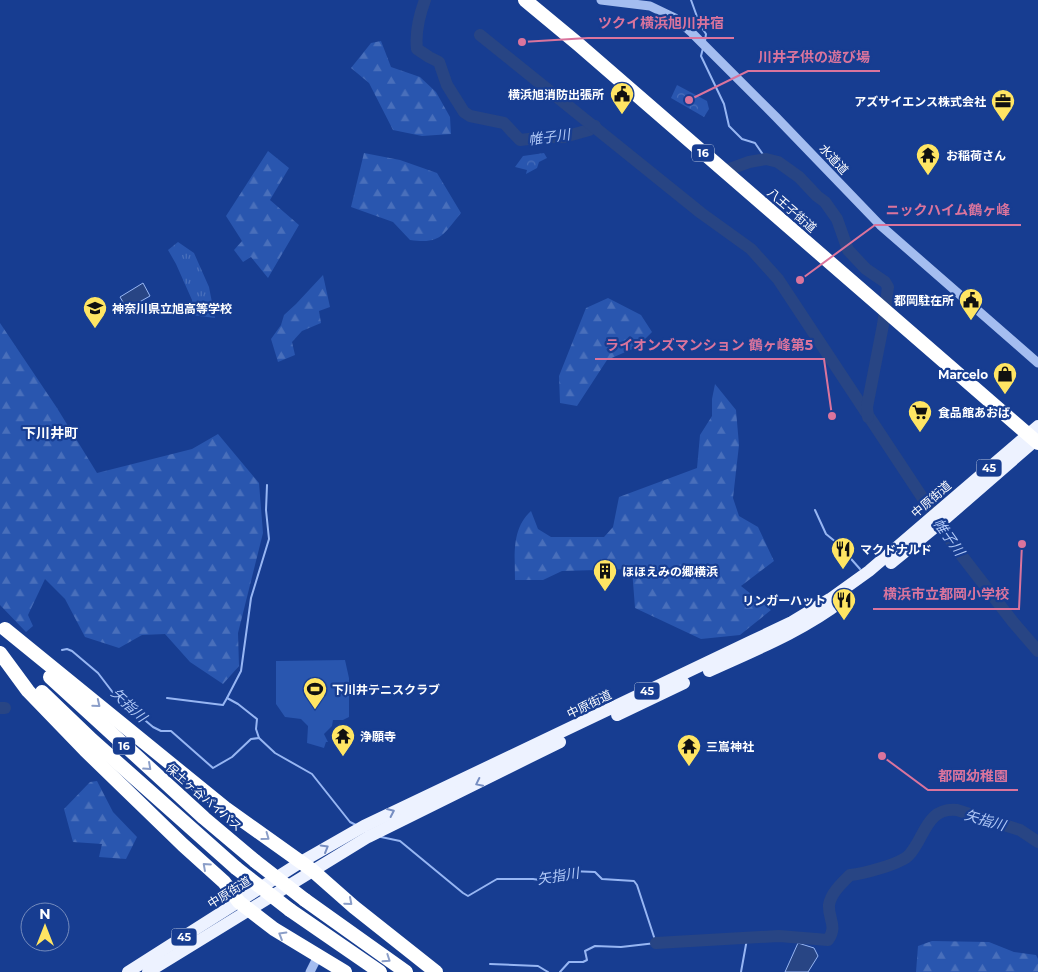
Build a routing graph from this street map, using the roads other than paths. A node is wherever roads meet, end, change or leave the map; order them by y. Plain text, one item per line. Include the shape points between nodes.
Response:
1 (525, 0) edge
2 (601, 0) edge
3 (1038, 362) edge
4 (1035, 436) edge
5 (2, 626) edge
6 (0, 648) edge
7 (0, 652) edge
8 (307, 866) junction
9 (244, 906) junction
10 (318, 956) junction
11 (128, 972) edge
12 (148, 972) edge
13 (310, 972) edge
14 (345, 972) edge
15 (380, 972) edge
16 (406, 972) edge
17 (436, 972) edge

1 - 4 highway, 八王子街道 / 16
2 - 3 street, 水道道 via 650,6 675,18 770,110 880,225
4 - 8 main road, 中原街道 / 45 via 930,525 830,600 792,622 383,816
5 -> 8 highway via 225,808
5 -> 16 highway, 保土ヶ谷バイパス / 16, bridge via 49,676 204,818 305,900
6 - 15 highway, 16, bridge via 92,740 236,868
9 -> 7 highway via 224,882 28,691
8 - 9 main road, 中原街道 / 45
8 -> 17 highway
10 -> 9 highway
9 - 11 main road, 中原街道 / 45
9 - 12 main road, 中原街道 / 45
10 - 13 street
10 - 14 highway

